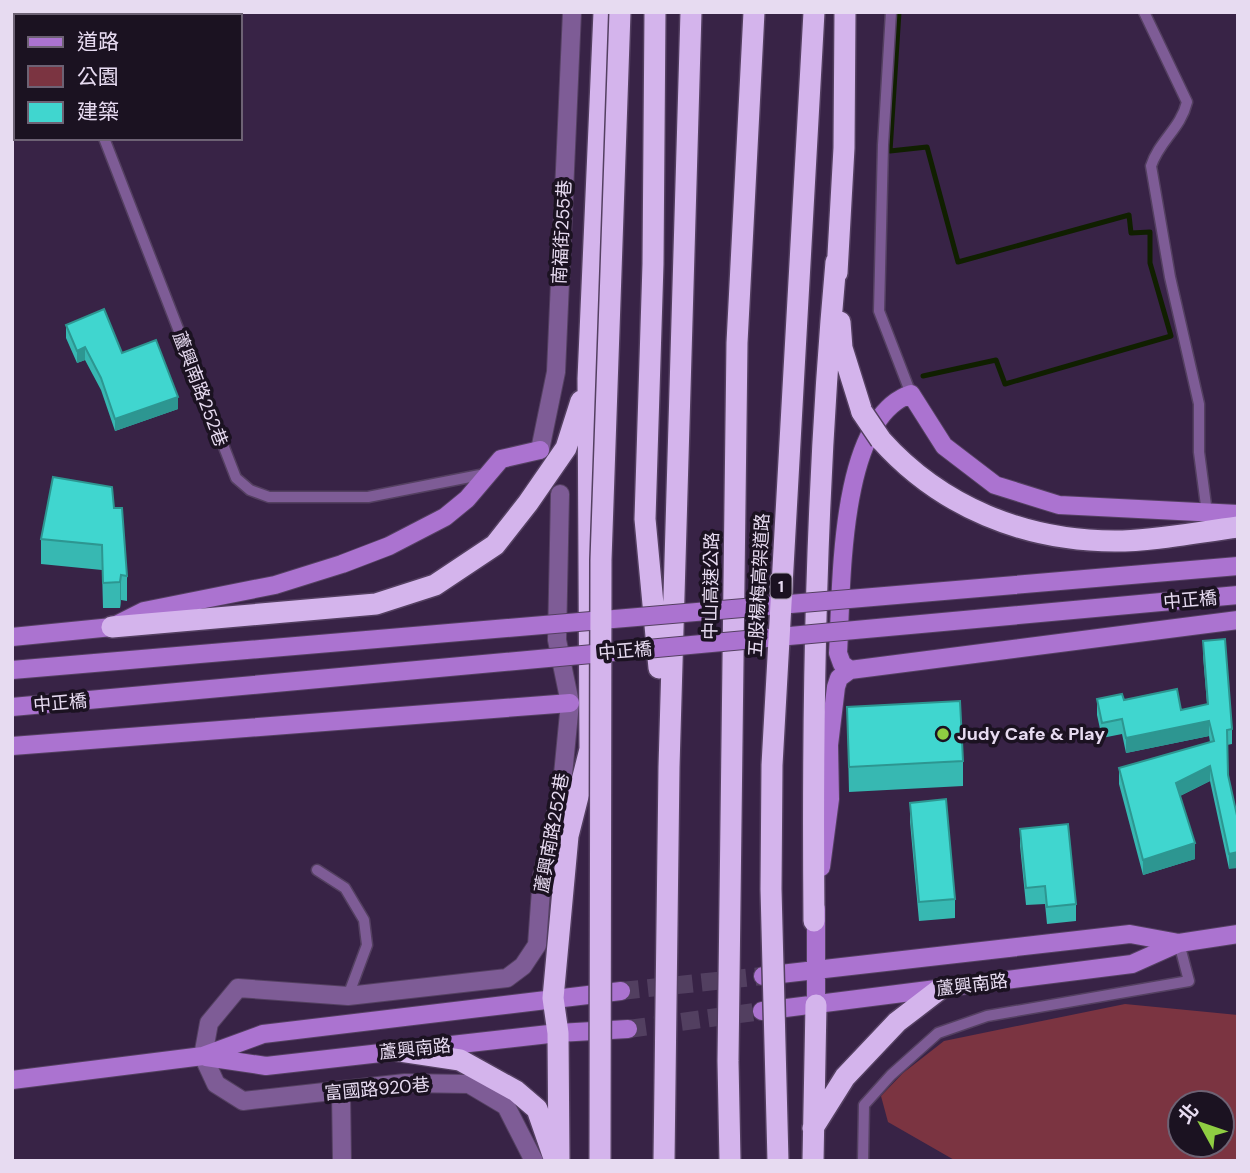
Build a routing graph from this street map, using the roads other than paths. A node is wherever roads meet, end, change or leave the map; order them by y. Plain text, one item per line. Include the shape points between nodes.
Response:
1 (572, 12) edge
2 (604, 12) edge
3 (620, 12) edge
4 (655, 12) edge
5 (691, 12) edge
6 (754, 12) edge
7 (814, 12) edge
8 (845, 12) edge
9 (891, 12) edge
10 (1144, 12) edge
11 (105, 140) edge
12 (836, 262) junction
13 (588, 379) junction
14 (911, 394) junction
15 (485, 474) junction
16 (560, 494) dead end
17 (1207, 513) junction
18 (1238, 514) edge
19 (1238, 527) edge
20 (1238, 566) edge
21 (1238, 595) edge
22 (1237, 624) edge
23 (112, 627) junction
24 (12, 637) edge
25 (12, 670) edge
26 (850, 670) junction
27 (570, 703) junction
28 (12, 708) edge
29 (12, 746) edge
30 (669, 767) junction
31 (317, 870) dead end
32 (814, 921) junction
33 (1238, 934) edge
34 (1179, 943) junction
35 (814, 971) junction
36 (763, 976) tunnel mouth
37 (940, 989) junction
38 (621, 990) tunnel mouth
39 (348, 996) junction
40 (553, 998) junction
41 (816, 1005) junction
42 (762, 1011) tunnel mouth
43 (628, 1029) tunnel mouth
44 (558, 1033) junction
45 (400, 1051) junction
46 (203, 1056) junction
47 (12, 1080) edge
48 (341, 1092) junction
49 (813, 1128) junction
50 (342, 1161) edge
51 (534, 1161) edge
52 (557, 1161) edge
53 (600, 1161) edge
54 (664, 1161) edge
55 (730, 1161) edge
56 (778, 1161) edge
57 (813, 1161) edge
58 (863, 1161) edge

1 - 15 street, 南福街255巷 via 556,372 540,450 500,459
2 - 13 highway
3 - 53 highway, bridge via 601,560
4 - 30 highway via 645,519
5 - 30 highway, 中山高速公路
6 - 55 highway, 中山高速公路 via 737,343
7 - 56 highway, 五股楊梅高架道路 / 1, bridge via 772,765
8 - 12 highway via 844,148
9 - 14 lane via 879,311
10 - 17 lane via 1187,102 1183,118 1156,150 1151,166 1170,277 1198,393
11 - 15 lane, 蘆興南路252巷 via 236,478 269,497 368,497
12 - 19 highway, bridge via 842,348 862,412 902,463 943,496 1037,532 1115,541
12 - 32 highway via 820,490
13 - 23 highway via 566,448 528,503 495,545 435,585 376,604
13 - 40 highway via 590,749 568,836
14 - 17 street via 944,446 995,485 1059,505
14 - 26 street via 894,399 881,412 863,447 852,485 838,653
15 - 23 street via 467,499 445,517 389,546 275,585 144,611
16 - 27 street, 蘆興南路252巷 via 557,640
17 - 18 street
20 - 25 street, 中正橋, bridge
21 - 28 street, 中正橋, bridge
22 - 26 street
23 - 24 street
26 - 32 street via 836,687 829,745 830,799
27 - 29 street
27 - 39 street, 蘆興南路252巷 via 562,785 542,876 537,945 523,966 507,978
30 - 54 highway, 中山高速公路
31 - 39 lane via 345,888 364,920 367,944
32 - 35 street
33 - 34 street, 蘆興南路
34 - 35 street, 蘆興南路 via 1130,934
34 - 37 street, 蘆興南路 via 1132,964
34 - 58 lane via 1189,981 987,1016 938,1033 864,1105
35 - 36 street, 蘆興南路
35 - 41 street
37 - 41 street, 蘆興南路
37 - 49 highway via 897,1022 845,1077
38 - 40 street, 蘆興南路
39 - 46 street, 蘆興南路252巷 via 238,988 209,1023
40 - 44 highway
40 - 46 street, 蘆興南路 via 263,1034
41 - 42 street, 蘆興南路
41 - 49 highway
43 - 44 street, 蘆興南路
44 - 45 street, 蘆興南路
44 - 52 highway
45 - 46 street, 蘆興南路 via 266,1066
45 - 52 highway via 460,1060 516,1091 537,1109
46 - 47 street, 蘆興南路
46 - 48 street, 富國路920巷 via 216,1084 243,1101
48 - 50 street
48 - 51 street, 富國路920巷 via 405,1083 469,1084 506,1106
49 - 57 highway

